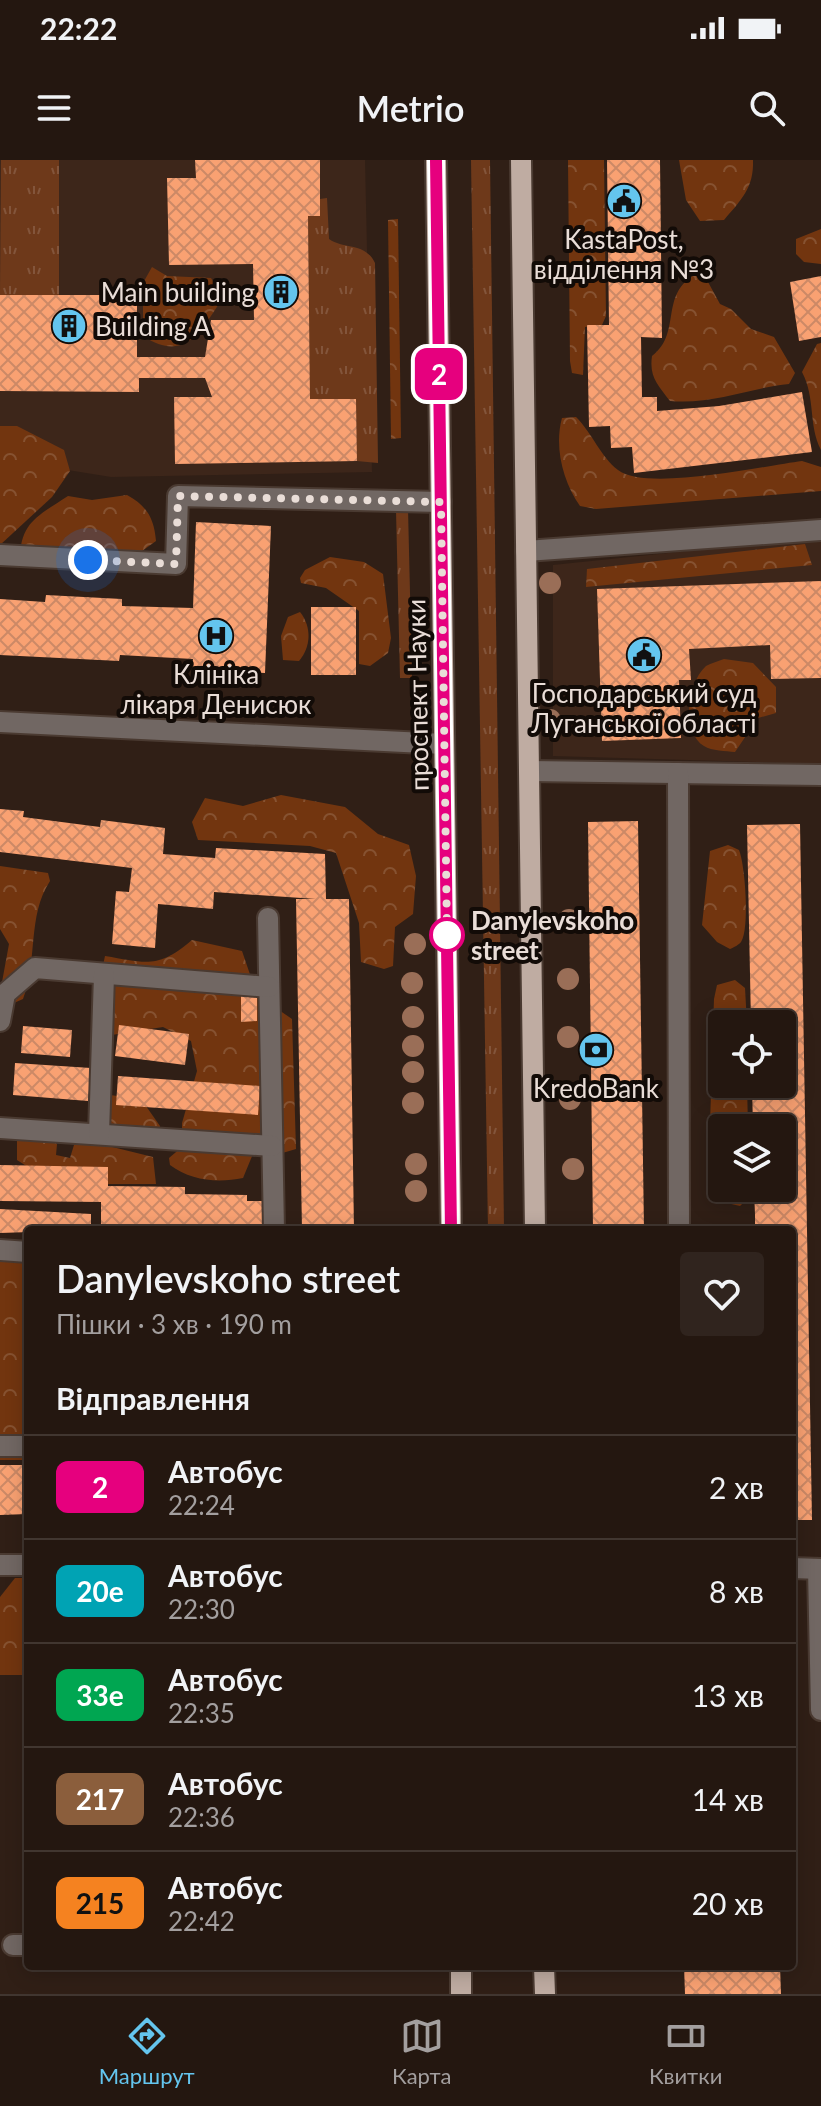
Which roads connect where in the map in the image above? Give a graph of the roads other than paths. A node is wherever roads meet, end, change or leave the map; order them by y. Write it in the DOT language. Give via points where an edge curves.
graph roads {
  1 [pos="436,160"];
  2 [pos="521,160"];
  3 [pos="441,502"];
  4 [pos="821,530"];
  5 [pos="526,551"];
  6 [pos="0,555"];
  7 [pos="0,722"];
  8 [pos="444,744"];
  9 [pos="529,771"];
  10 [pos="678,773"];
  11 [pos="821,775"];
  12 [pos="268,918"];
  13 [pos="104,975"];
  14 [pos="269,987"];
  15 [pos="0,1021"];
  16 [pos="0,1128"];
  17 [pos="99,1134"];
  18 [pos="272,1146"];
  19 [pos="274,1226"];
  20 [pos="451,1226"];
  21 [pos="535,1226"];
  22 [pos="679,1226"];
  23 [pos="0,1250"];
  24 [pos="24,1252"];
  25 [pos="0,1446"];
  26 [pos="24,1446"];
  27 [pos="0,1565"];
  28 [pos="24,1565"];
  29 [pos="796,1568"];
  30 [pos="820,1569"];
  31 [pos="821,1710"];
  32 [pos="461,1970"];
  33 [pos="544,1970"];
  34 [pos="461,1994"];
  35 [pos="545,1994"];
  1 -- 3 [label="main road, проспект Науки"];
  2 -- 5 [label="main road"];
  3 -- 6 [label="street" via="178,496 176,564"];
  3 -- 8 [label="main road, проспект Науки"];
  4 -- 5 [label="street"];
  5 -- 9 [label="main road"];
  7 -- 8 [label="street"];
  8 -- 20 [label="main road, проспект Науки"];
  9 -- 10 [label="street"];
  9 -- 21 [label="main road"];
  10 -- 11 [label="street"];
  10 -- 22 [label="street"];
  12 -- 14 [label="street"];
  13 -- 14 [label="street"];
  13 -- 15 [label="street" via="35,968 5,994"];
  13 -- 17 [label="street"];
  14 -- 18 [label="street"];
  16 -- 17 [label="street"];
  17 -- 18 [label="street"];
  18 -- 19 [label="street"];
  23 -- 24 [label="street"];
  25 -- 26 [label="street"];
  27 -- 28 [label="street"];
  29 -- 30 [label="street"];
  30 -- 31 [label="street"];
  32 -- 34 [label="main road"];
  33 -- 35 [label="main road"];
}
